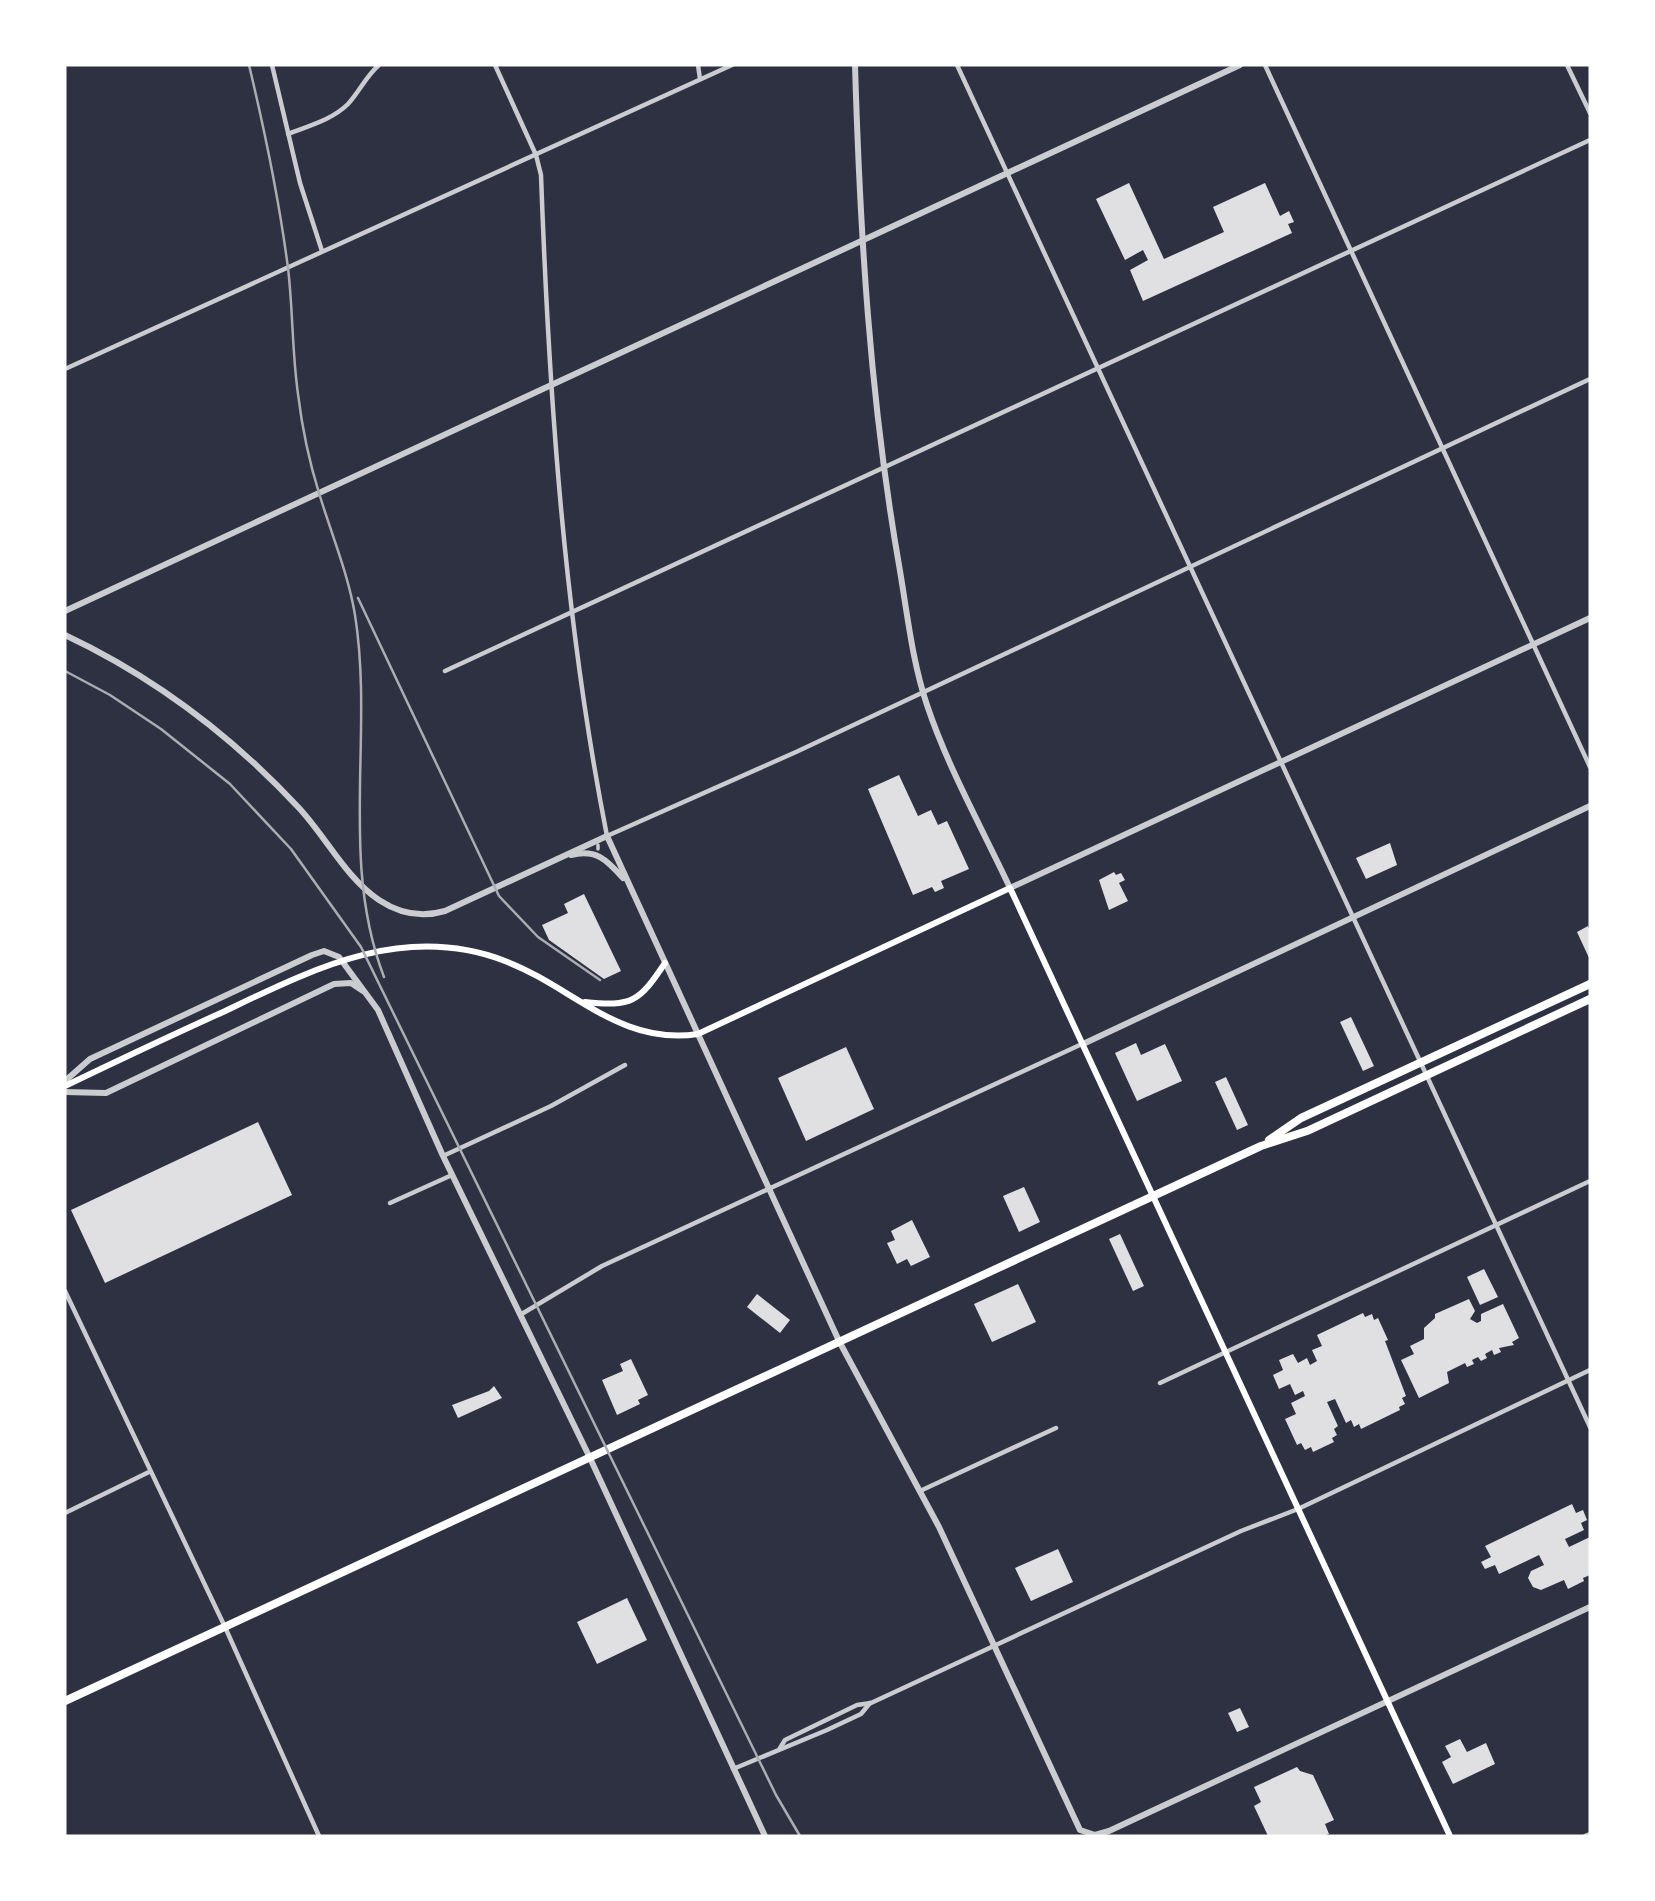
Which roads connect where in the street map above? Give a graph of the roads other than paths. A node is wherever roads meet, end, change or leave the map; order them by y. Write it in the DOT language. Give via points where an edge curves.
graph roads {
  1 [pos="272,65"];
  2 [pos="379,65"];
  3 [pos="495,65"];
  4 [pos="698,65"];
  5 [pos="732,65"];
  6 [pos="855,65"];
  7 [pos="957,65"];
  8 [pos="1240,65"];
  9 [pos="1265,65"];
  10 [pos="1567,65"];
  11 [pos="700,79"];
  12 [pos="1590,113"];
  13 [pos="288,134"];
  14 [pos="1590,140"];
  15 [pos="536,155"];
  16 [pos="1008,173"];
  17 [pos="860,240"];
  18 [pos="322,251"];
  19 [pos="1351,251"];
  20 [pos="1098,368"];
  21 [pos="65,369"];
  22 [pos="1590,379"];
  23 [pos="550,385"];
  24 [pos="1442,447"];
  25 [pos="884,467"];
  26 [pos="1190,566"];
  27 [pos="65,611"];
  28 [pos="572,614"];
  29 [pos="1590,618"];
  30 [pos="65,635"];
  31 [pos="1533,644"];
  32 [pos="445,671"];
  33 [pos="922,691"];
  34 [pos="1281,761"];
  35 [pos="1590,767"];
  36 [pos="1590,806"];
  37 [pos="607,836"];
  38 [pos="559,858"];
  39 [pos="629,885"];
  40 [pos="1010,888"];
  41 [pos="1354,916"];
  42 [pos="665,963"];
  43 [pos="1590,984"];
  44 [pos="370,996"];
  45 [pos="1590,999"];
  46 [pos="580,1001"];
  47 [pos="698,1034"];
  48 [pos="1083,1044"];
  49 [pos="1422,1062"];
  50 [pos="625,1065"];
  51 [pos="1428,1075"];
  52 [pos="65,1084"];
  53 [pos="65,1092"];
  54 [pos="1261,1146"];
  55 [pos="443,1156"];
  56 [pos="452,1175"];
  57 [pos="1590,1181"];
  58 [pos="769,1189"];
  59 [pos="1153,1196"];
  60 [pos="390,1203"];
  61 [pos="1497,1224"];
  62 [pos="65,1291"];
  63 [pos="519,1315"];
  64 [pos="839,1341"];
  65 [pos="1225,1352"];
  66 [pos="1590,1370"];
  67 [pos="1569,1380"];
  68 [pos="1160,1382"];
  69 [pos="1056,1427"];
  70 [pos="1590,1427"];
  71 [pos="590,1458"];
  72 [pos="149,1472"];
  73 [pos="920,1491"];
  74 [pos="1298,1509"];
  75 [pos="65,1513"];
  76 [pos="1590,1606"];
  77 [pos="225,1627"];
  78 [pos="993,1645"];
  79 [pos="1387,1701"];
  80 [pos="65,1702"];
  81 [pos="871,1703"];
  82 [pos="780,1748"];
  83 [pos="733,1769"];
  84 [pos="1590,1834"];
  85 [pos="320,1836"];
  86 [pos="765,1836"];
  87 [pos="1450,1836"];
  88 [pos="1585,1836"];
  1 -- 13 [label="street"];
  2 -- 13 [label="street" via="333,116"];
  3 -- 15 [label="street"];
  4 -- 11 [label="street"];
  5 -- 11 [label="street"];
  6 -- 17 [label="street"];
  7 -- 16 [label="street"];
  8 -- 16 [label="street"];
  9 -- 19 [label="street"];
  10 -- 12 [label="street"];
  11 -- 15 [label="street"];
  13 -- 18 [label="street"];
  14 -- 19 [label="street"];
  15 -- 18 [label="street"];
  15 -- 23 [label="street" via="541,175"];
  16 -- 17 [label="street"];
  16 -- 20 [label="street"];
  17 -- 23 [label="street"];
  17 -- 25 [label="street"];
  18 -- 21 [label="street"];
  19 -- 20 [label="street"];
  19 -- 24 [label="street"];
  20 -- 25 [label="street"];
  20 -- 26 [label="street"];
  22 -- 24 [label="street"];
  23 -- 27 [label="street"];
  23 -- 28 [label="street"];
  24 -- 26 [label="street"];
  24 -- 31 [label="street"];
  25 -- 28 [label="street"];
  25 -- 33 [label="street"];
  26 -- 33 [label="street"];
  26 -- 34 [label="street"];
  28 -- 32 [label="street"];
  28 -- 37 [label="street"];
  29 -- 31 [label="street"];
  30 -- 38 [label="street" via="146,679 197,714 268,775 377,898 394,909 419,915 445,911"];
  31 -- 34 [label="street"];
  31 -- 35 [label="street"];
  33 -- 37 [label="street"];
  33 -- 40 [label="street"];
  34 -- 40 [label="street"];
  34 -- 41 [label="street"];
  36 -- 41 [label="street"];
  37 -- 38 [label="street"];
  37 -- 39 [label="street"];
  38 -- 39 [label="street" via="597,853"];
  39 -- 42 [label="street"];
  40 -- 47 [label="main road"];
  40 -- 48 [label="main road"];
  41 -- 48 [label="street"];
  41 -- 49 [label="street"];
  42 -- 46 [label="main road" via="648,990 631,1001"];
  42 -- 47 [label="street"];
  43 -- 49 [label="highway"];
  44 -- 52 [label="street" via="339,957 320,953 90,1059"];
  44 -- 53 [label="street" via="342,981 106,1093"];
  44 -- 55 [label="street"];
  45 -- 51 [label="highway"];
  46 -- 47 [label="main road" via="639,1032 669,1037"];
  46 -- 52 [label="main road" via="483,953 425,946 383,948 312,970"];
  47 -- 58 [label="street"];
  48 -- 58 [label="street"];
  48 -- 59 [label="main road"];
  49 -- 51 [label="street"];
  49 -- 54 [label="highway" via="1301,1118"];
  50 -- 55 [label="street" via="551,1106"];
  51 -- 54 [label="highway" via="1307,1131"];
  51 -- 61 [label="street"];
  54 -- 59 [label="highway"];
  55 -- 56 [label="street"];
  56 -- 60 [label="street"];
  56 -- 63 [label="street"];
  57 -- 61 [label="street"];
  58 -- 63 [label="street" via="602,1266"];
  58 -- 64 [label="street"];
  59 -- 64 [label="highway"];
  59 -- 65 [label="main road"];
  61 -- 65 [label="street"];
  61 -- 67 [label="street"];
  62 -- 72 [label="street"];
  63 -- 71 [label="street"];
  64 -- 71 [label="highway"];
  64 -- 73 [label="street"];
  65 -- 68 [label="street"];
  65 -- 74 [label="main road"];
  66 -- 67 [label="street"];
  67 -- 70 [label="street"];
  67 -- 74 [label="street"];
  69 -- 73 [label="street"];
  71 -- 77 [label="highway"];
  71 -- 83 [label="street"];
  72 -- 75 [label="street"];
  72 -- 77 [label="street"];
  73 -- 78 [label="street"];
  74 -- 78 [label="street"];
  74 -- 79 [label="main road"];
  76 -- 79 [label="street"];
  77 -- 80 [label="highway"];
  77 -- 85 [label="street"];
  78 -- 79 [label="street" via="1080,1830 1095,1835"];
  78 -- 81 [label="street"];
  79 -- 87 [label="main road"];
  81 -- 82 [label="street" via="849,1719"];
  81 -- 82 [label="street" via="857,1705 785,1740"];
  82 -- 83 [label="street"];
  83 -- 86 [label="street"];
  84 -- 88 [label="street"];
}
